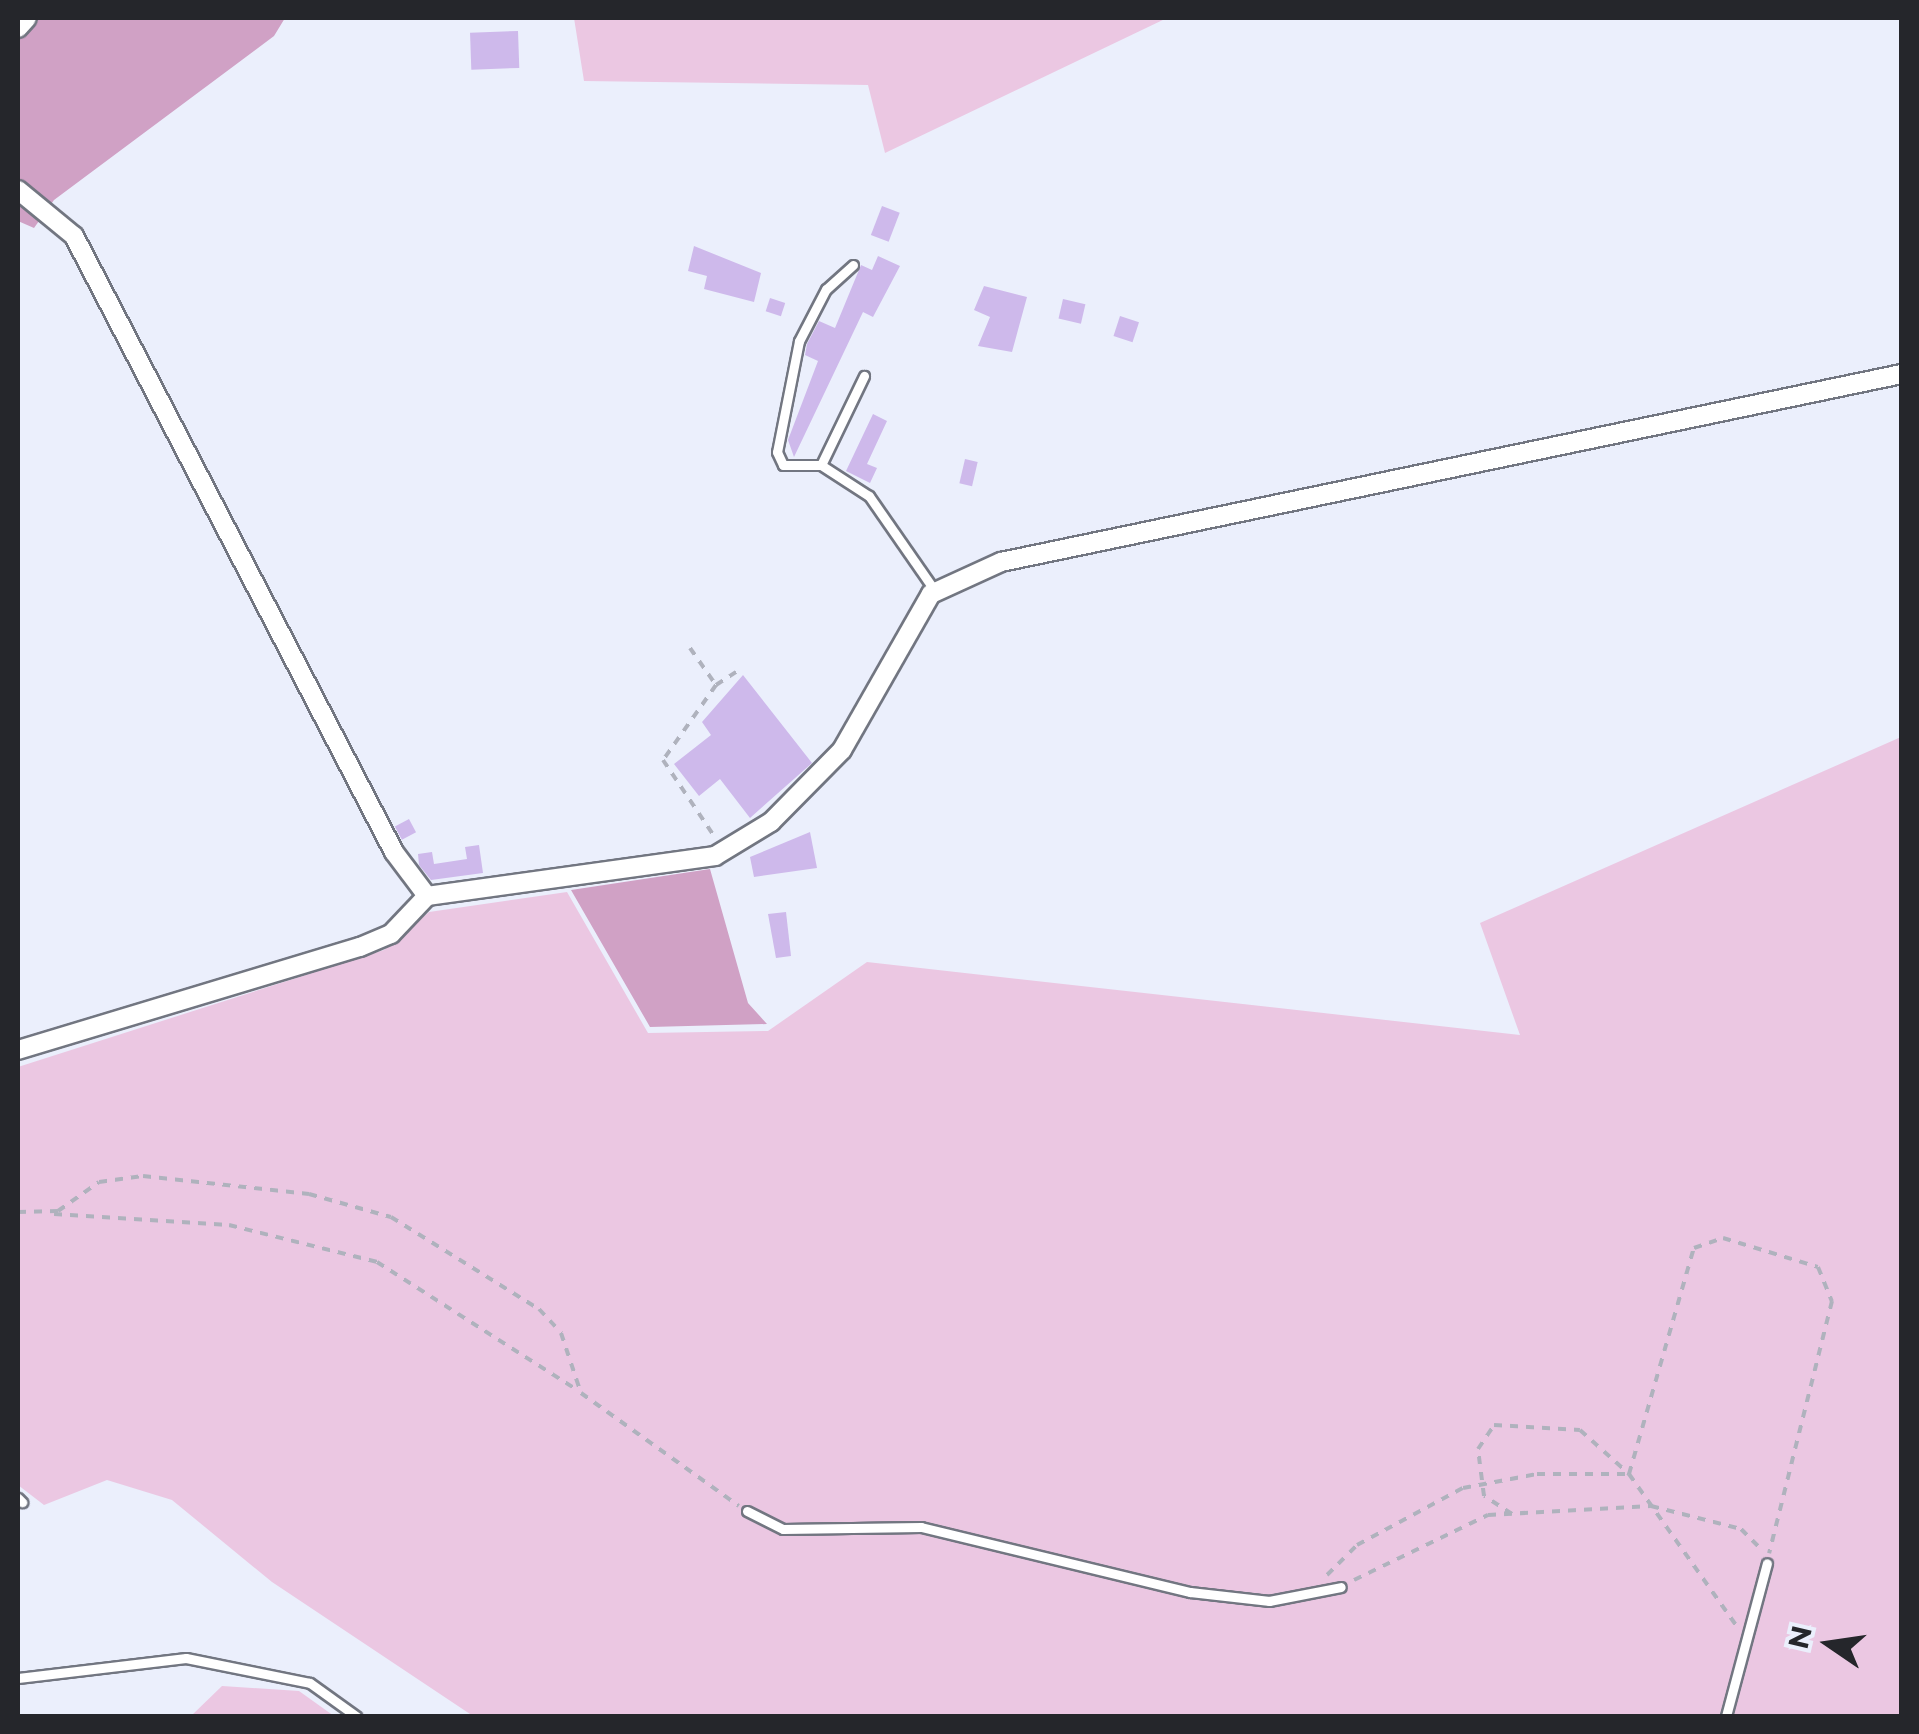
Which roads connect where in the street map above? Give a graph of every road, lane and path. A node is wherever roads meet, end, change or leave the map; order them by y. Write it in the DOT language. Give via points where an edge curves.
graph roads {
  1 [pos="27,18"];
  2 [pos="18,28"];
  3 [pos="18,190"];
  4 [pos="853,266"];
  5 [pos="1902,374"];
  6 [pos="864,376"];
  7 [pos="821,465"];
  8 [pos="935,591"];
  9 [pos="690,648"];
  10 [pos="736,672"];
  11 [pos="716,684"];
  12 [pos="724,851"];
  13 [pos="427,896"];
  14 [pos="18,1050"];
  15 [pos="18,1212"];
  16 [pos="44,1214"];
  17 [pos="581,1393"];
  18 [pos="1629,1474"];
  19 [pos="1483,1482"];
  20 [pos="1650,1506"];
  21 [pos="746,1511"];
  22 [pos="1514,1514"];
  23 [pos="1767,1563"];
  24 [pos="1340,1587"];
  25 [pos="1328,1596"];
  26 [pos="1746,1643"];
  27 [pos="18,1678"];
  28 [pos="356,1716"];
  29 [pos="1726,1716"];
  1 -- 2 [label="street"];
  3 -- 13 [label="street" via="74,236 394,852"];
  4 -- 7 [label="lane" via="826,289 799,341 781,416 784,465"];
  5 -- 8 [label="street" via="1072,545"];
  6 -- 7 [label="lane"];
  7 -- 8 [label="lane" via="869,496"];
  8 -- 12 [label="street" via="842,750 771,822"];
  9 -- 11 [label="path"];
  10 -- 11 [label="path"];
  11 -- 12 [label="path" via="664,760"];
  12 -- 13 [label="street"];
  13 -- 14 [label="street" via="391,934 360,946"];
  15 -- 16 [label="path"];
  16 -- 17 [label="path" via="229,1225 376,1262"];
  16 -- 17 [label="path" via="120,1176 347,1201 436,1239 538,1309 561,1333"];
  17 -- 21 [label="path"];
  18 -- 19 [label="path"];
  18 -- 19 [label="path" via="1580,1430 1510,1422 1482,1436"];
  18 -- 20 [label="path"];
  18 -- 23 [label="path" via="1694,1248 1723,1238 1818,1267 1832,1301"];
  19 -- 22 [label="path" via="1484,1496"];
  19 -- 25 [label="path" via="1357,1545 1330,1566"];
  20 -- 22 [label="path"];
  20 -- 23 [label="path" via="1741,1530"];
  20 -- 26 [label="path" via="1727,1604"];
  21 -- 25 [label="lane" via="783,1529 921,1528 1190,1592"];
  22 -- 24 [label="path" via="1471,1520"];
  23 -- 26 [label="lane"];
  24 -- 25 [label="lane"];
  26 -- 29 [label="lane"];
  27 -- 28 [label="lane" via="186,1658 310,1684"];
}
